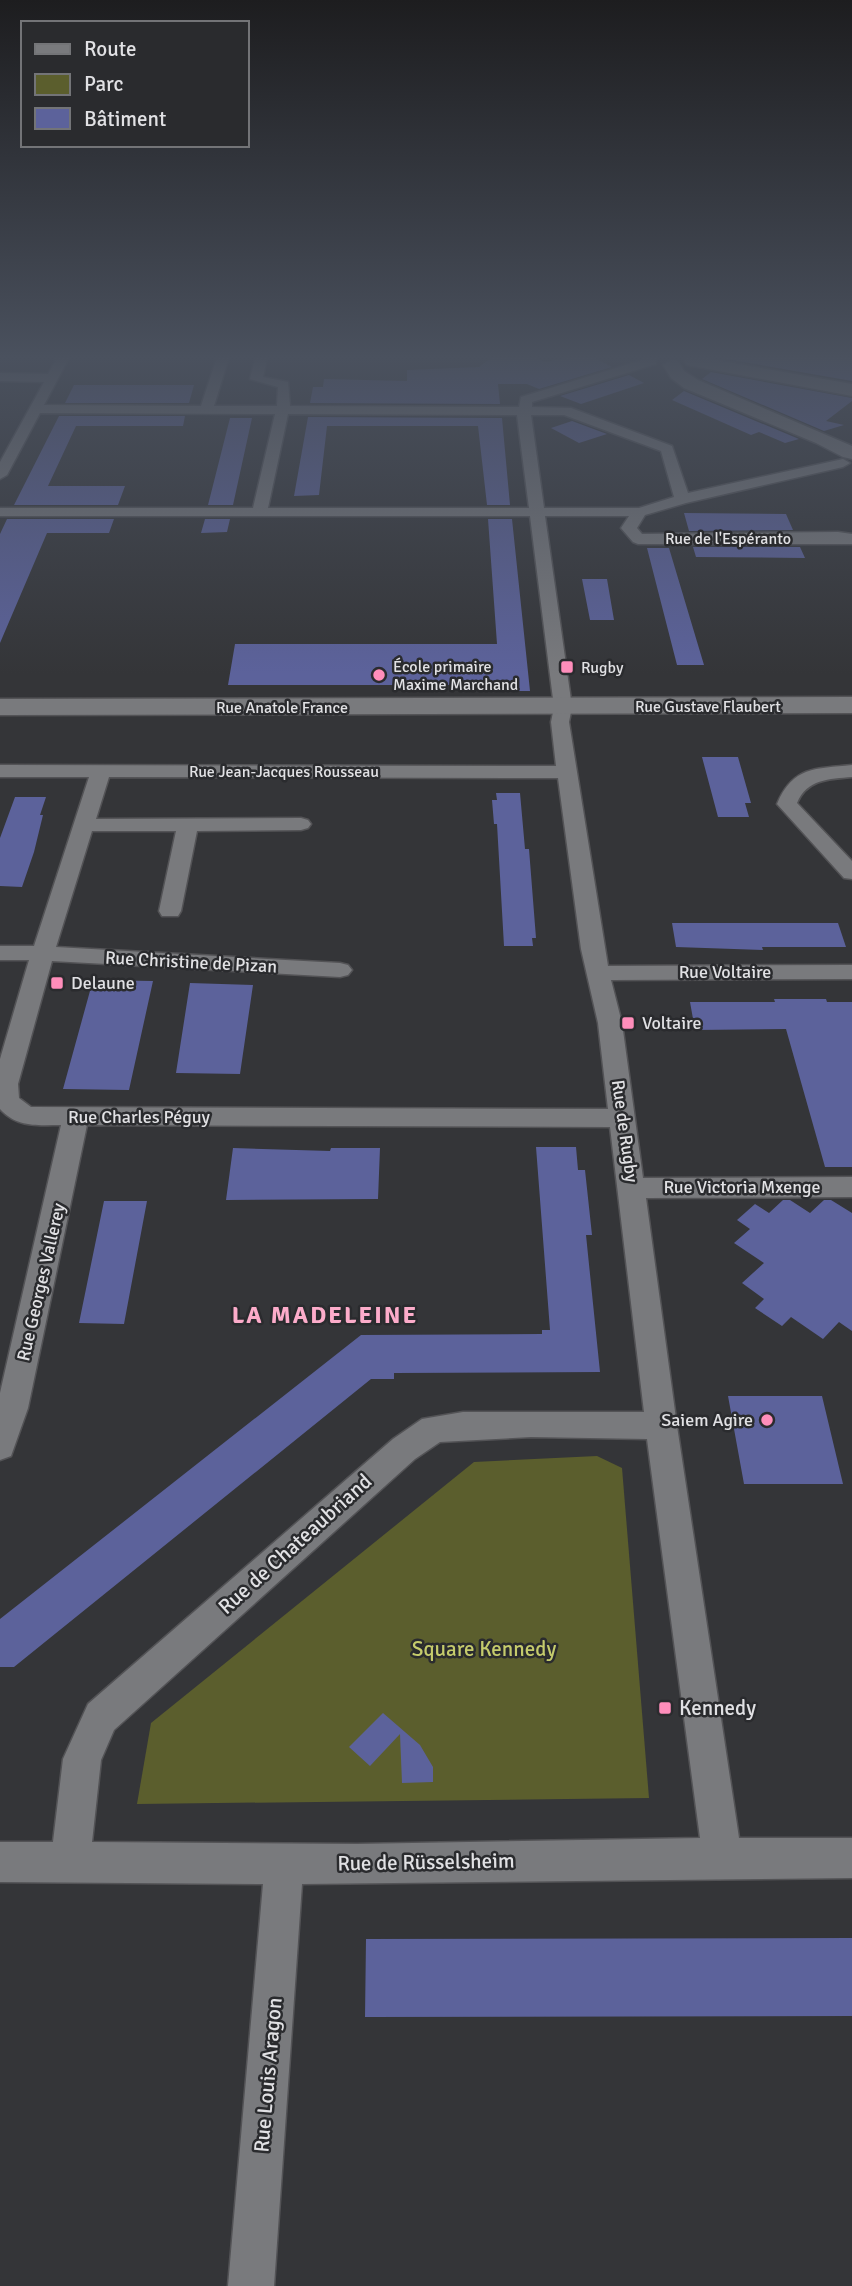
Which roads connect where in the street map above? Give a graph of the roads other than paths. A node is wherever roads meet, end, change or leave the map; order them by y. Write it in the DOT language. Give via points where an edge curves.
graph roads {
  1 [pos="271,461"];
  2 [pos="531,461"];
  3 [pos="671,461"];
  4 [pos="842,461"];
  5 [pos="682,499"];
  6 [pos="260,511"];
  7 [pos="0,512"];
  8 [pos="537,512"];
  9 [pos="640,512"];
  10 [pos="852,539"];
  11 [pos="852,705"];
  12 [pos="0,707"];
  13 [pos="563,708"];
  14 [pos="0,771"];
  15 [pos="101,771"];
  16 [pos="852,771"];
  17 [pos="569,772"];
  18 [pos="301,824"];
  19 [pos="84,825"];
  20 [pos="188,825"];
  21 [pos="852,873"];
  22 [pos="170,911"];
  23 [pos="0,953"];
  24 [pos="43,953"];
  25 [pos="340,970"];
  26 [pos="852,972"];
  27 [pos="599,973"];
  28 [pos="76,1117"];
  29 [pos="623,1118"];
  30 [pos="852,1186"];
  31 [pos="633,1188"];
  32 [pos="661,1426"];
  33 [pos="0,1446"];
  34 [pos="722,1856"];
  35 [pos="852,1857"];
  36 [pos="70,1860"];
  37 [pos="0,1862"];
  38 [pos="284,1864"];
  39 [pos="251,2286"];
  1 -- 6 [label="street"];
  2 -- 8 [label="street, Rue de Rugby"];
  3 -- 5 [label="street"];
  4 -- 5 [label="street"];
  5 -- 9 [label="street"];
  6 -- 7 [label="street"];
  6 -- 8 [label="street"];
  8 -- 9 [label="street"];
  8 -- 13 [label="street, Rue de Rugby"];
  9 -- 10 [label="street, Rue de l'Espéranto" via="629,528 638,539"];
  11 -- 13 [label="street, Rue Gustave Flaubert"];
  12 -- 13 [label="street, Rue Anatole France"];
  13 -- 17 [label="street, Rue de Rugby" via="560,722"];
  14 -- 15 [label="street, Rue Jean-Jacques Rousseau"];
  15 -- 17 [label="street, Rue Jean-Jacques Rousseau"];
  15 -- 19 [label="street, Rue Charles Péguy"];
  16 -- 21 [label="street" via="815,775 794,787 787,804"];
  17 -- 27 [label="street, Rue de Rugby"];
  18 -- 20 [label="street"];
  19 -- 20 [label="street"];
  19 -- 24 [label="street, Rue Charles Péguy"];
  20 -- 22 [label="street"];
  23 -- 24 [label="street, Rue Christine de Pizan"];
  24 -- 25 [label="street, Rue Christine de Pizan"];
  24 -- 28 [label="street, Rue Charles Péguy" via="4,1096 11,1108 27,1116"];
  26 -- 27 [label="street, Rue Voltaire"];
  27 -- 29 [label="street, Rue de Rugby"];
  28 -- 29 [label="street, Rue Charles Péguy"];
  28 -- 33 [label="street, Rue Georges Vallerey"];
  29 -- 31 [label="street, Rue de Rugby"];
  30 -- 31 [label="street, Rue Victoria Mxenge"];
  31 -- 32 [label="street, Rue de Rugby"];
  32 -- 34 [label="street, Rue de Rugby"];
  32 -- 36 [label="street, Rue de Chateaubriand" via="463,1425 433,1429 404,1449 101,1717 82,1759"];
  34 -- 35 [label="street, Rue de Rüsselsheim"];
  34 -- 38 [label="street, Rue de Rüsselsheim"];
  36 -- 37 [label="street, Rue de Rüsselsheim"];
  36 -- 38 [label="street, Rue de Rüsselsheim"];
  38 -- 39 [label="street, Rue Louis Aragon"];
}
